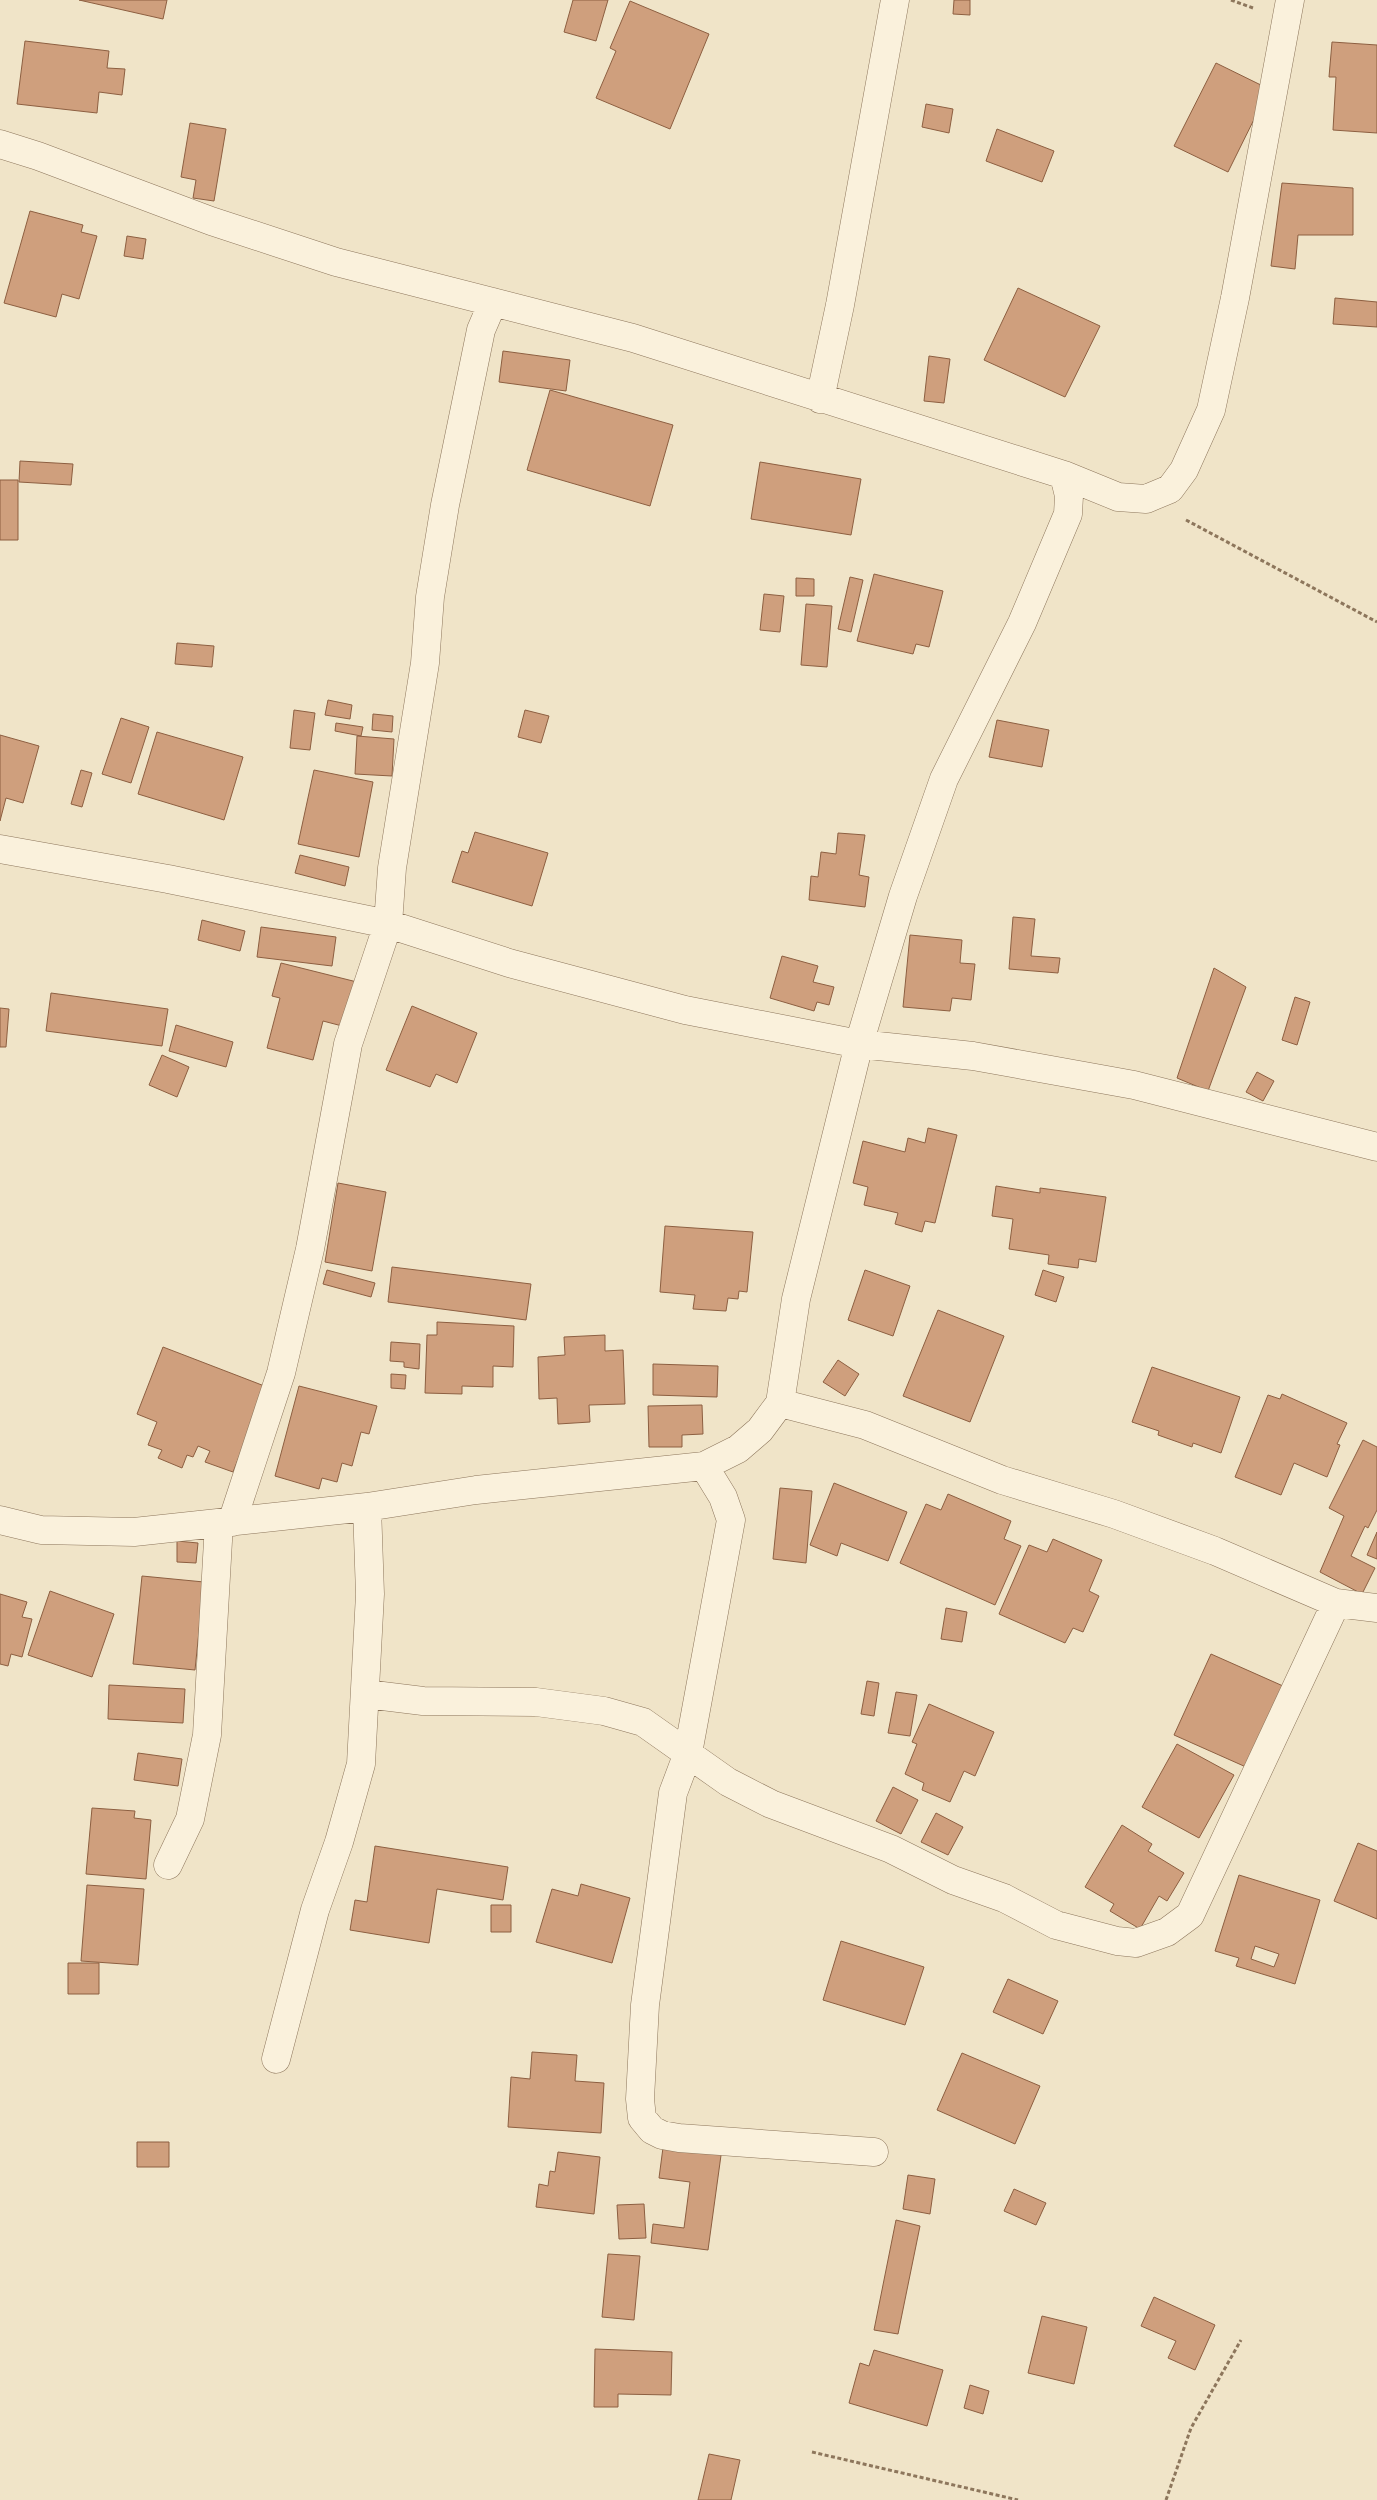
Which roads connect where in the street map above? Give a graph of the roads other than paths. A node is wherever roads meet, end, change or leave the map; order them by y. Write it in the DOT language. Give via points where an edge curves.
graph roads {
  1 [pos="896,0"];
  2 [pos="1290,0"];
  3 [pos="0,144"];
  4 [pos="493,302"];
  5 [pos="820,399"];
  6 [pos="1064,475"];
  7 [pos="0,849"];
  8 [pos="388,924"];
  9 [pos="860,1044"];
  10 [pos="1377,1147"];
  11 [pos="780,1403"];
  12 [pos="704,1466"];
  13 [pos="367,1507"];
  14 [pos="0,1520"];
  15 [pos="225,1523"];
  16 [pos="1336,1603"];
  17 [pos="1377,1608"];
  18 [pos="366,1694"];
  19 [pos="688,1753"];
  20 [pos="168,1865"];
  21 [pos="276,2059"];
  22 [pos="874,2152"];
  1 -- 5 [label="street"];
  2 -- 6 [label="street" via="1211,410 1184,470 1170,489 1146,499 1118,497"];
  3 -- 4 [label="street" via="211,221 336,262"];
  4 -- 5 [label="street" via="633,338"];
  4 -- 8 [label="street" via="481,330 445,505 430,597 425,663 392,868"];
  5 -- 6 [label="street"];
  6 -- 9 [label="street" via="1069,496 1068,514 1022,623 944,779 903,896"];
  7 -- 8 [label="street"];
  8 -- 9 [label="street" via="509,963 685,1010"];
  8 -- 15 [label="street" via="348,1044 310,1249 281,1373"];
  9 -- 10 [label="street" via="973,1056 1134,1085"];
  9 -- 11 [label="street" via="796,1299"];
  11 -- 12 [label="street" via="760,1430 738,1449"];
  11 -- 16 [label="street" via="865,1426 1002,1480 1114,1514 1215,1551"];
  12 -- 13 [label="street" via="476,1490"];
  12 -- 19 [label="street" via="723,1497 731,1520"];
  13 -- 15 [label="street"];
  13 -- 18 [label="street" via="370,1594"];
  14 -- 15 [label="street" via="41,1530 134,1532"];
  15 -- 20 [label="street" via="207,1735 190,1819"];
  16 -- 17 [label="street"];
  16 -- 19 [label="street" via="1190,1915 1166,1932 1136,1943 1117,1942 1056,1925 1004,1898 953,1880 891,1849 771,1804 728,1782"];
  18 -- 19 [label="street" via="423,1701 536,1702 604,1712 642,1722"];
  18 -- 21 [label="street" via="361,1764 315,1910"];
  19 -- 22 [label="street" via="673,1793 662,1868 645,2005 640,2099 642,2118 652,2130 679,2138"];
}
